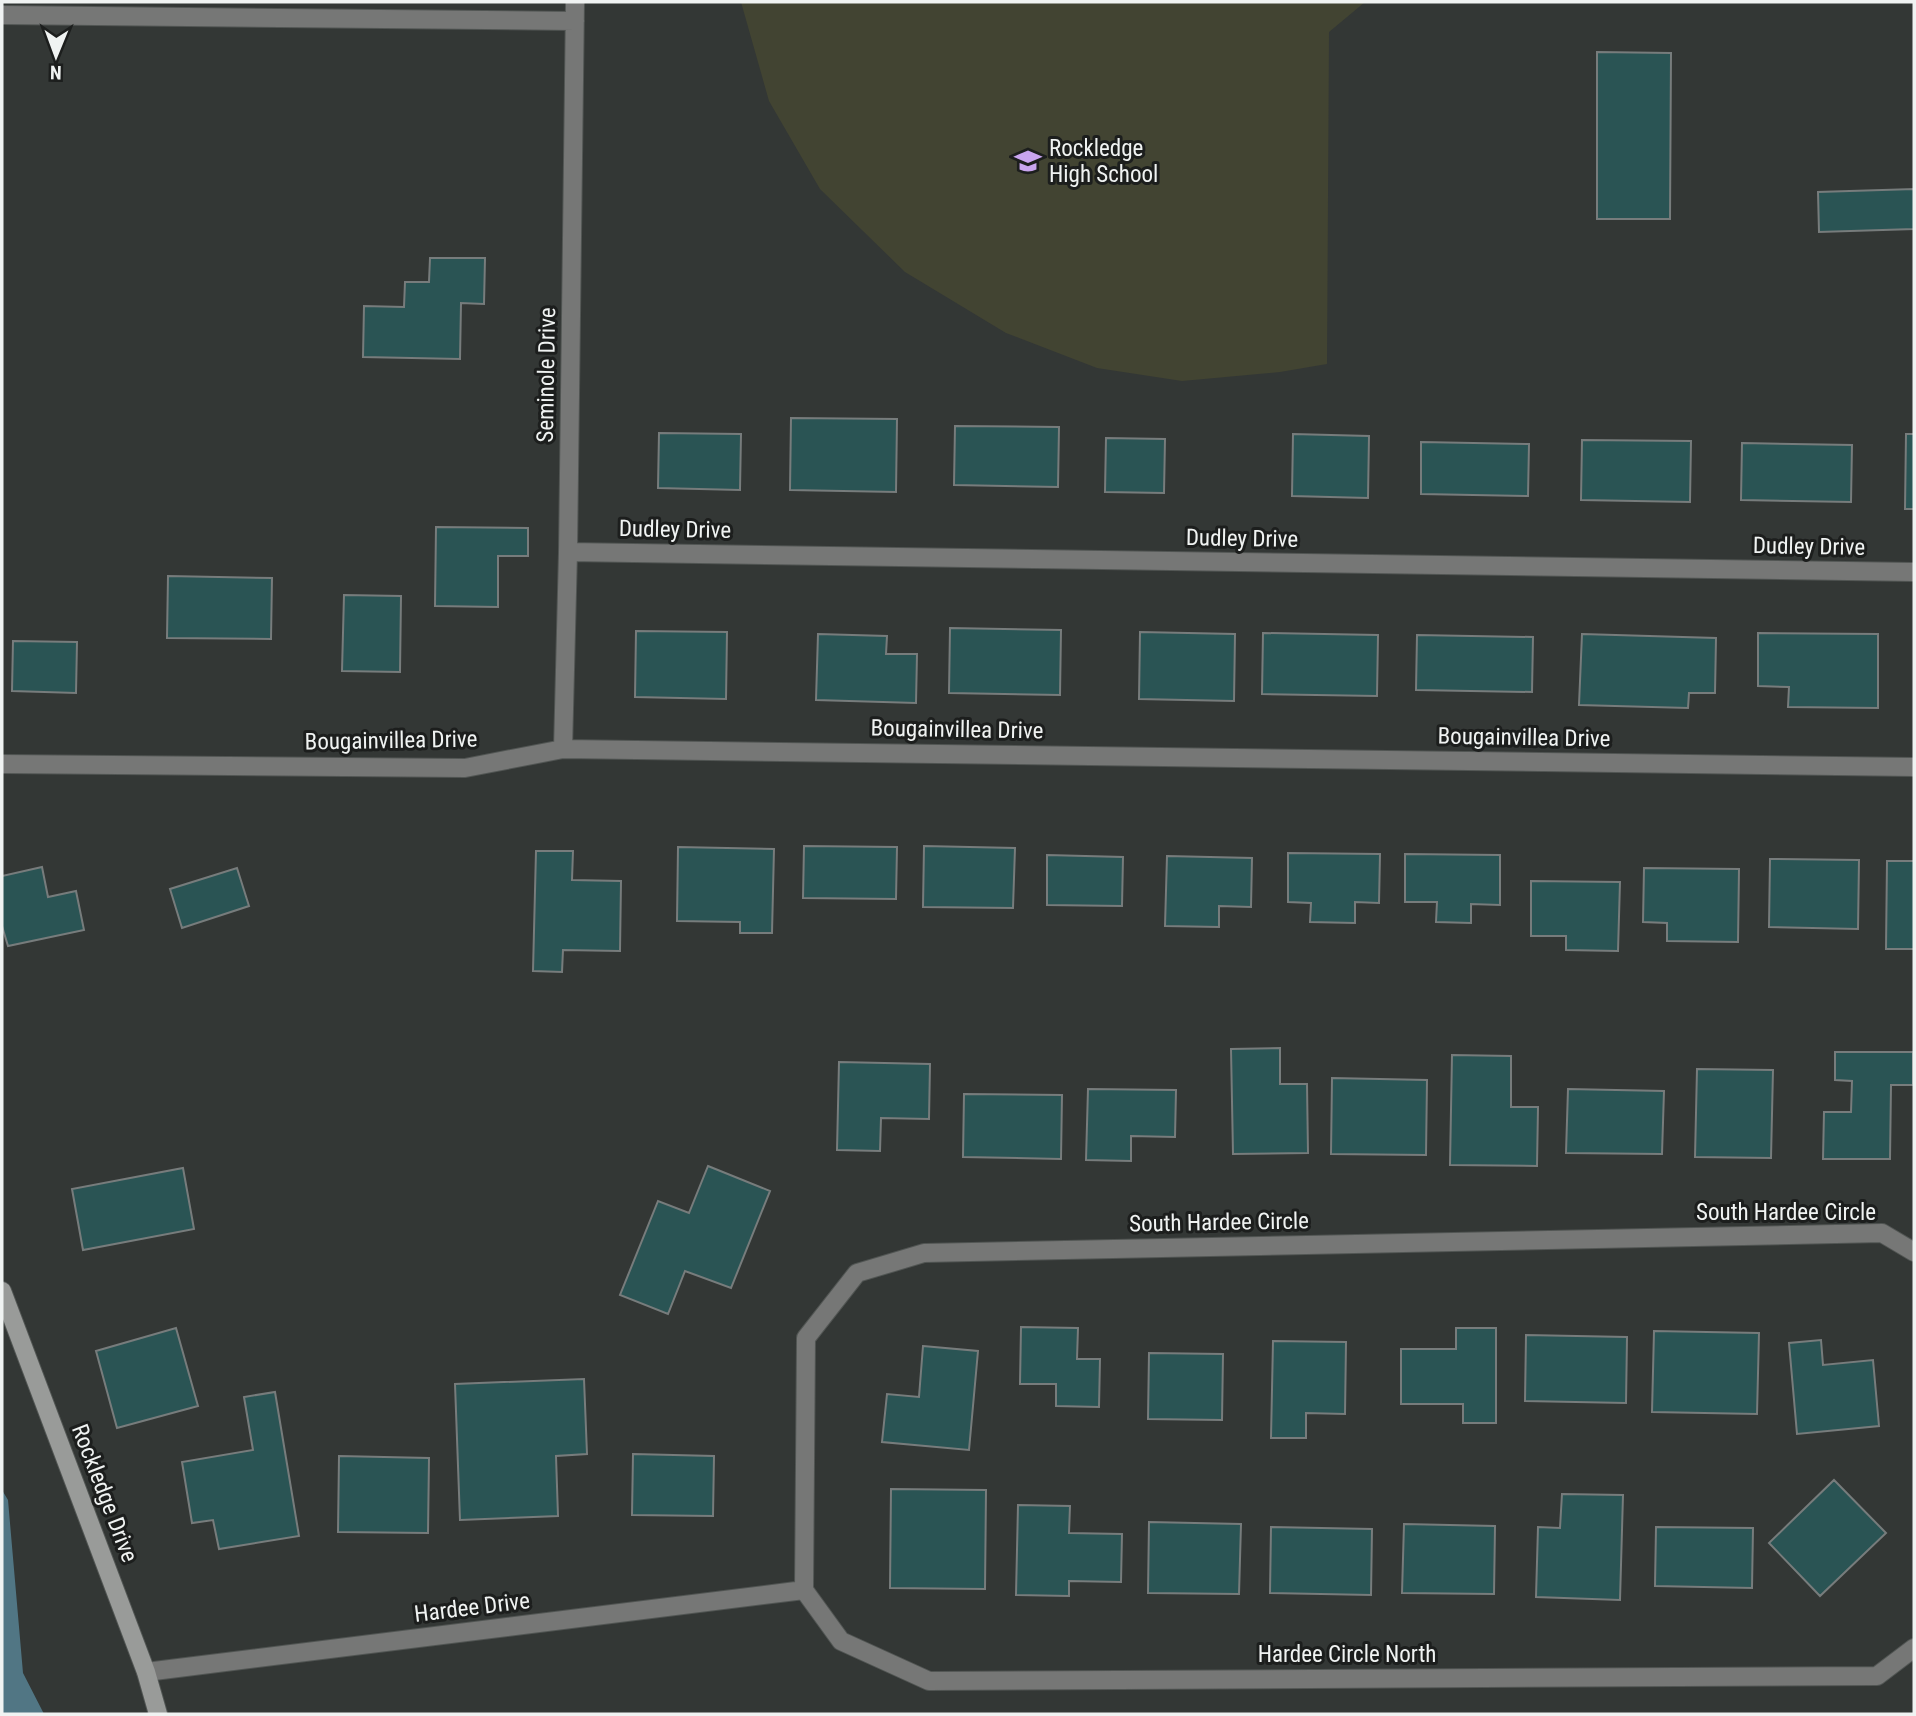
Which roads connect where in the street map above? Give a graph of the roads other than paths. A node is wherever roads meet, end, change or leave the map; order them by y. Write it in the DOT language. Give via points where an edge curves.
graph roads {
  1 [pos="575,2"];
  2 [pos="2,15"];
  3 [pos="575,21"];
  4 [pos="568,552"];
  5 [pos="1914,572"];
  6 [pos="563,749"];
  7 [pos="2,764"];
  8 [pos="1914,767"];
  9 [pos="1914,1252"];
  10 [pos="2,1291"];
  11 [pos="804,1590"];
  12 [pos="1914,1648"];
  13 [pos="146,1672"];
  14 [pos="158,1714"];
  1 -- 3 [label="street, Seminole Drive"];
  2 -- 3 [label="street"];
  3 -- 4 [label="street, Seminole Drive"];
  4 -- 5 [label="street, Dudley Drive"];
  4 -- 6 [label="street, Seminole Drive"];
  6 -- 7 [label="street, Bougainvillea Drive" via="465,768"];
  6 -- 8 [label="street, Bougainvillea Drive"];
  9 -- 11 [label="street, South Hardee Circle" via="1882,1233 1854,1233 924,1253 857,1273 806,1338"];
  10 -- 13 [label="street, Rockledge Drive"];
  11 -- 12 [label="street, Hardee Circle North" via="841,1641 929,1681 1877,1676"];
  11 -- 13 [label="street, Hardee Drive"];
  13 -- 14 [label="street, Rockledge Drive"];
}
